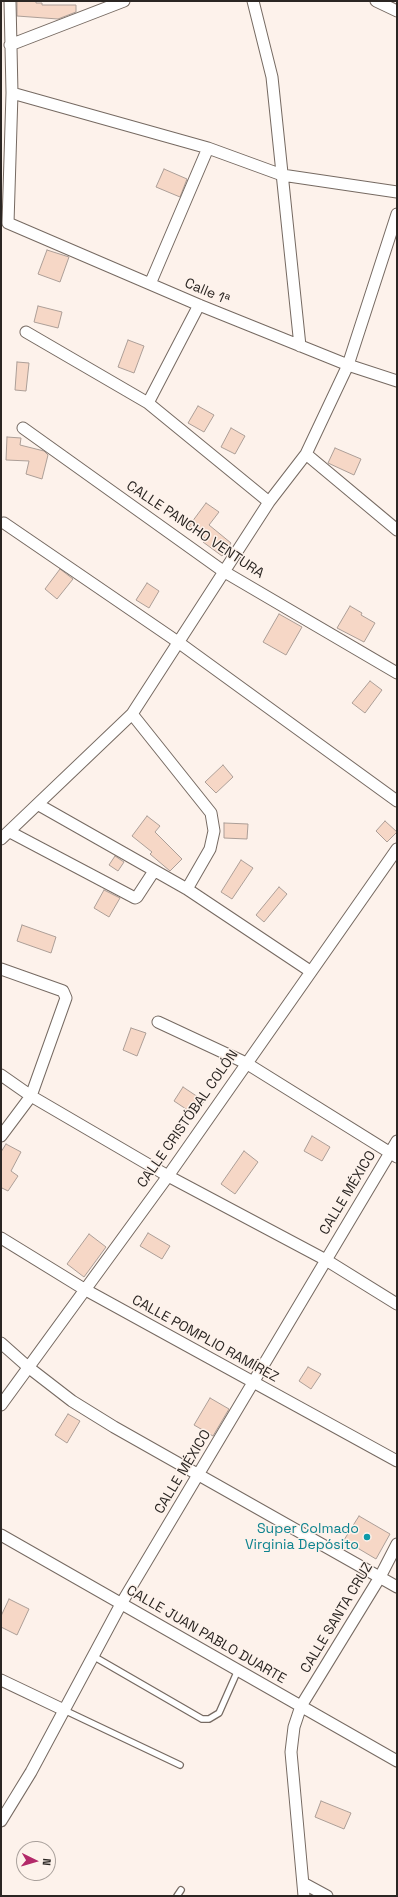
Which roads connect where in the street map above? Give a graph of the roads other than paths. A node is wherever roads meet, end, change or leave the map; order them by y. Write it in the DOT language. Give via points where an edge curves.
graph roads {
  1 [pos="10,1"];
  2 [pos="124,1"];
  3 [pos="253,1"];
  4 [pos="376,1"];
  5 [pos="397,11"];
  6 [pos="10,45"];
  7 [pos="12,93"];
  8 [pos="208,148"];
  9 [pos="282,175"];
  10 [pos="397,192"];
  11 [pos="397,214"];
  12 [pos="150,284"];
  13 [pos="199,306"];
  14 [pos="26,332"];
  15 [pos="300,346"];
  16 [pos="348,365"];
  17 [pos="397,381"];
  18 [pos="148,403"];
  19 [pos="23,428"];
  20 [pos="306,454"];
  21 [pos="268,502"];
  22 [pos="4,523"];
  23 [pos="397,530"];
  24 [pos="223,571"];
  25 [pos="178,642"];
  26 [pos="397,673"];
  27 [pos="132,714"];
  28 [pos="397,801"];
  29 [pos="39,805"];
  30 [pos="10,832"];
  31 [pos="1,839"];
  32 [pos="397,849"];
  33 [pos="154,871"];
  34 [pos="186,889"];
  35 [pos="1,969"];
  36 [pos="310,971"];
  37 [pos="158,1022"];
  38 [pos="246,1063"];
  39 [pos="1,1075"];
  40 [pos="31,1096"];
  41 [pos="1,1136"];
  42 [pos="397,1141"];
  43 [pos="393,1155"];
  44 [pos="168,1176"];
  45 [pos="1,1238"];
  46 [pos="326,1260"];
  47 [pos="84,1289"];
  48 [pos="397,1304"];
  49 [pos="1,1343"];
  50 [pos="28,1367"];
  51 [pos="253,1383"];
  52 [pos="1,1405"];
  53 [pos="397,1461"];
  54 [pos="199,1474"];
  55 [pos="1,1535"];
  56 [pos="397,1544"];
  57 [pos="380,1577"];
  58 [pos="397,1587"];
  59 [pos="121,1604"];
  60 [pos="93,1656"];
  61 [pos="238,1670"];
  62 [pos="1,1680"];
  63 [pos="301,1706"];
  64 [pos="64,1710"];
  65 [pos="397,1761"];
  66 [pos="180,1766"];
  67 [pos="1,1822"];
  68 [pos="303,1884"];
  69 [pos="181,1890"];
  70 [pos="178,1896"];
  71 [pos="304,1896"];
  72 [pos="327,1896"];
  1 -- 6 [label="street"];
  2 -- 6 [label="street"];
  3 -- 9 [label="street" via="272,77"];
  4 -- 5 [label="street"];
  6 -- 7 [label="street"];
  7 -- 8 [label="street"];
  7 -- 12 [label="street, Calle 1ª" via="8,223"];
  8 -- 9 [label="street"];
  8 -- 12 [label="street"];
  9 -- 10 [label="street"];
  9 -- 15 [label="street"];
  11 -- 16 [label="street"];
  12 -- 13 [label="street, Calle 1ª"];
  13 -- 15 [label="street, Calle 1ª"];
  13 -- 18 [label="street"];
  14 -- 18 [label="street"];
  15 -- 16 [label="street, Calle 1ª"];
  16 -- 17 [label="street, Calle 1ª"];
  16 -- 20 [label="street"];
  18 -- 21 [label="street"];
  19 -- 24 [label="street, CALLE PANCHO VENTURA"];
  20 -- 21 [label="street"];
  20 -- 23 [label="street"];
  21 -- 24 [label="street"];
  22 -- 25 [label="street"];
  24 -- 25 [label="street"];
  24 -- 26 [label="street, CALLE PANCHO VENTURA"];
  25 -- 27 [label="street"];
  25 -- 28 [label="street"];
  27 -- 29 [label="street" via="78,764"];
  27 -- 34 [label="street" via="211,813 214,831 210,849"];
  29 -- 30 [label="street"];
  29 -- 33 [label="street"];
  30 -- 31 [label="street"];
  30 -- 33 [label="street" via="134,898"];
  32 -- 36 [label="street, CALLE CRISTÓBAL COLÓN"];
  33 -- 34 [label="street"];
  34 -- 36 [label="street"];
  35 -- 40 [label="street" via="63,991 66,998"];
  36 -- 38 [label="street, CALLE CRISTÓBAL COLÓN"];
  37 -- 38 [label="street"];
  38 -- 43 [label="street"];
  38 -- 44 [label="street, CALLE CRISTÓBAL COLÓN"];
  39 -- 40 [label="street"];
  40 -- 41 [label="street"];
  40 -- 44 [label="street"];
  42 -- 43 [label="street, CALLE MÉXICO"];
  43 -- 46 [label="street, CALLE MÉXICO"];
  44 -- 46 [label="street"];
  44 -- 47 [label="street, CALLE CRISTÓBAL COLÓN"];
  45 -- 47 [label="street, CALLE POMPLIO RAMÍREZ"];
  46 -- 48 [label="street"];
  46 -- 51 [label="street, CALLE MÉXICO"];
  47 -- 50 [label="street, CALLE CRISTÓBAL COLÓN"];
  47 -- 51 [label="street, CALLE POMPLIO RAMÍREZ"];
  49 -- 50 [label="street"];
  50 -- 52 [label="street, CALLE CRISTÓBAL COLÓN"];
  50 -- 54 [label="street" via="72,1401"];
  51 -- 53 [label="street, CALLE POMPLIO RAMÍREZ"];
  51 -- 54 [label="street, CALLE MÉXICO"];
  54 -- 57 [label="street"];
  54 -- 59 [label="street, CALLE MÉXICO"];
  55 -- 59 [label="street, CALLE JUAN PABLO DUARTE"];
  56 -- 57 [label="street, CALLE SANTA CRUZ"];
  57 -- 58 [label="street"];
  57 -- 63 [label="street, CALLE SANTA CRUZ"];
  59 -- 60 [label="street, CALLE MÉXICO"];
  59 -- 61 [label="street, CALLE JUAN PABLO DUARTE"];
  60 -- 61 [label="lane" via="202,1719 209,1719 219,1713"];
  60 -- 64 [label="street, CALLE MÉXICO"];
  61 -- 63 [label="street, CALLE JUAN PABLO DUARTE"];
  62 -- 64 [label="street"];
  63 -- 65 [label="street, CALLE JUAN PABLO DUARTE"];
  63 -- 68 [label="street, CALLE SANTA CRUZ" via="294,1727 291,1752"];
  64 -- 66 [label="lane"];
  64 -- 67 [label="street, CALLE MÉXICO"];
  68 -- 71 [label="street, CALLE SANTA CRUZ"];
  68 -- 72 [label="street"];
  69 -- 70 [label="lane"];
}
